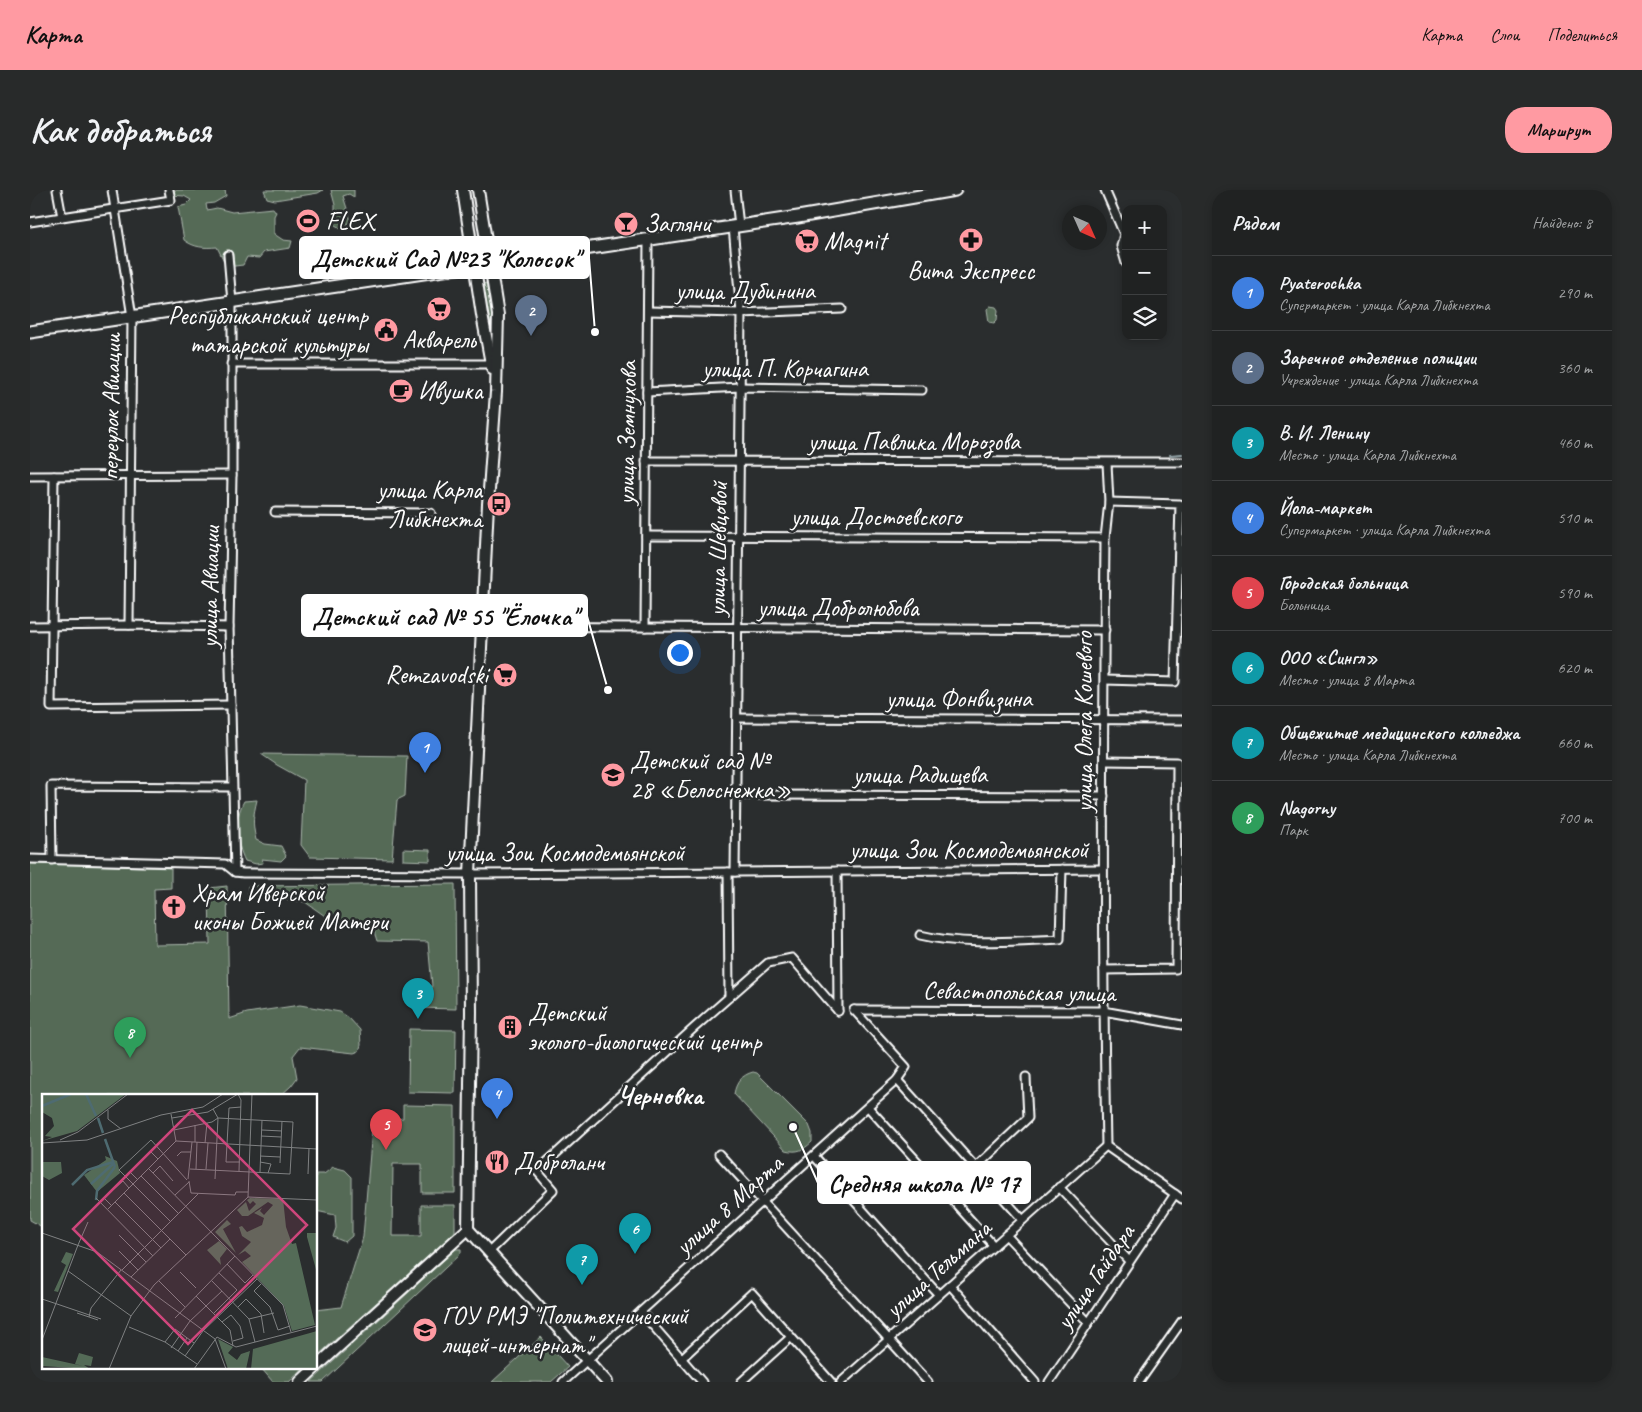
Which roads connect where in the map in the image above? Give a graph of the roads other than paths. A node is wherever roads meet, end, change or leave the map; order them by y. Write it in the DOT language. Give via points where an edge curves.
graph roads {
  1 [pos="56,190"];
  2 [pos="112,190"];
  3 [pos="169,190"];
  4 [pos="463,190"];
  5 [pos="478,190"];
  6 [pos="736,190"];
  7 [pos="955,190"];
  8 [pos="1105,190"];
  9 [pos="115,208"];
  10 [pos="62,217"];
  11 [pos="30,222"];
  12 [pos="736,226"];
  13 [pos="648,240"];
  14 [pos="1122,250"];
  15 [pos="228,255"];
  16 [pos="490,263"];
  17 [pos="475,266"];
  18 [pos="232,302"];
  19 [pos="842,310"];
  20 [pos="648,311"];
  21 [pos="741,313"];
  22 [pos="132,317"];
  23 [pos="30,332"];
  24 [pos="231,364"];
  25 [pos="491,364"];
  26 [pos="740,387"];
  27 [pos="922,390"];
  28 [pos="496,392"];
  29 [pos="647,392"];
  30 [pos="646,461"];
  31 [pos="739,462"];
  32 [pos="1182,462"];
  33 [pos="1108,463"];
  34 [pos="130,474"];
  35 [pos="232,475"];
  36 [pos="30,476"];
  37 [pos="54,476"];
  38 [pos="1108,502"];
  39 [pos="275,512"];
  40 [pos="431,513"];
  41 [pos="646,536"];
  42 [pos="738,537"];
  43 [pos="1105,538"];
  44 [pos="129,625"];
  45 [pos="30,626"];
  46 [pos="482,626"];
  47 [pos="52,627"];
  48 [pos="229,627"];
  49 [pos="645,627"];
  50 [pos="738,627"];
  51 [pos="1104,630"];
  52 [pos="1105,680"];
  53 [pos="231,705"];
  54 [pos="737,718"];
  55 [pos="1105,720"];
  56 [pos="1182,720"];
  57 [pos="1104,760"];
  58 [pos="232,786"];
  59 [pos="736,794"];
  60 [pos="1104,796"];
  61 [pos="30,860"];
  62 [pos="52,860"];
  63 [pos="1062,869"];
  64 [pos="1102,869"];
  65 [pos="837,871"];
  66 [pos="235,872"];
  67 [pos="731,872"];
  68 [pos="470,874"];
  69 [pos="920,935"];
  70 [pos="1104,970"];
  71 [pos="729,997"];
  72 [pos="1103,1011"];
  73 [pos="1182,1024"];
  74 [pos="1026,1077"];
  75 [pos="897,1080"];
  76 [pos="868,1107"];
  77 [pos="1106,1146"];
  78 [pos="719,1154"];
  79 [pos="814,1156"];
  80 [pos="976,1167"];
  81 [pos="1059,1187"];
  82 [pos="1175,1194"];
  83 [pos="1182,1199"];
  84 [pos="762,1202"];
  85 [pos="1023,1220"];
  86 [pos="468,1229"];
  87 [pos="1006,1235"];
  88 [pos="994,1246"];
  89 [pos="489,1252"];
  90 [pos="1130,1261"];
  91 [pos="950,1285"];
  92 [pos="938,1295"];
  93 [pos="640,1312"];
  94 [pos="1088,1322"];
  95 [pos="1182,1322"];
  96 [pos="791,1337"];
  97 [pos="889,1339"];
  98 [pos="681,1359"];
  99 [pos="588,1360"];
  100 [pos="318,1366"];
  101 [pos="314,1370"];
  102 [pos="300,1382"];
  103 [pos="563,1382"];
  104 [pos="607,1382"];
  105 [pos="702,1382"];
  106 [pos="741,1382"];
  107 [pos="831,1382"];
  108 [pos="841,1382"];
  109 [pos="928,1382"];
  110 [pos="1035,1382"];
  111 [pos="1049,1382"];
  112 [pos="1139,1382"];
  1 -- 10 [label="street"];
  2 -- 9 [label="street, переулок Авиации"];
  3 -- 9 [label="street" via="171,200"];
  4 -- 17 [label="main road"];
  5 -- 16 [label="main road"];
  6 -- 12 [label="street, улица Шевцовой"];
  7 -- 12 [label="main road"];
  8 -- 14 [label="street" via="1124,234"];
  9 -- 10 [label="street"];
  9 -- 22 [label="street, переулок Авиации"];
  10 -- 11 [label="street"];
  12 -- 13 [label="main road"];
  12 -- 21 [label="street, улица Шевцовой"];
  13 -- 16 [label="main road"];
  13 -- 20 [label="street, улица Земнухова"];
  15 -- 18 [label="street, улица Авиации"];
  16 -- 17 [label="main road"];
  16 -- 28 [label="main road" via="498,315"];
  17 -- 18 [label="main road"];
  17 -- 25 [label="main road"];
  18 -- 22 [label="main road"];
  18 -- 24 [label="street, улица Авиации"];
  19 -- 21 [label="street, улица Дубинина"];
  20 -- 21 [label="street, улица Дубинина"];
  20 -- 29 [label="street, улица Земнухова"];
  21 -- 26 [label="street, улица Шевцовой"];
  22 -- 23 [label="main road"];
  22 -- 34 [label="street, переулок Авиации"];
  24 -- 25 [label="street"];
  24 -- 35 [label="street, улица Авиации"];
  25 -- 28 [label="main road"];
  26 -- 27 [label="street, улица П. Корчагина"];
  26 -- 29 [label="street, улица П. Корчагина"];
  26 -- 31 [label="street, улица Шевцовой"];
  28 -- 46 [label="main road"];
  29 -- 30 [label="street, улица Земнухова"];
  30 -- 31 [label="street, улица Павлика Морозова"];
  30 -- 41 [label="street, улица Земнухова"];
  31 -- 33 [label="street, улица Павлика Морозова"];
  31 -- 42 [label="street, улица Шевцовой"];
  32 -- 33 [label="street, улица Павлика Морозова"];
  33 -- 38 [label="street, улица Олега Кошевого"];
  34 -- 35 [label="street"];
  34 -- 37 [label="street"];
  34 -- 44 [label="street, переулок Авиации"];
  35 -- 48 [label="street, улица Авиации"];
  36 -- 37 [label="street"];
  37 -- 47 [label="street"];
  38 -- 43 [label="street, улица Олега Кошевого"];
  38 -- 52 [label="street" via="1180,504 1175,682"];
  39 -- 40 [label="street"];
  41 -- 42 [label="street, улица Достоевского"];
  41 -- 49 [label="street, улица Земнухова"];
  42 -- 43 [label="street, улица Достоевского"];
  42 -- 50 [label="street, улица Шевцовой"];
  43 -- 51 [label="street, улица Олега Кошевого"];
  44 -- 47 [label="street"];
  44 -- 48 [label="street"];
  45 -- 47 [label="street"];
  46 -- 49 [label="street, улица Добролюбова"];
  46 -- 68 [label="main road"];
  47 -- 53 [label="street" via="51,707"];
  48 -- 53 [label="street, улица Авиации"];
  49 -- 50 [label="street, улица Добролюбова"];
  50 -- 51 [label="street, улица Добролюбова"];
  50 -- 54 [label="street, улица Шевцовой"];
  51 -- 52 [label="street, улица Олега Кошевого"];
  52 -- 55 [label="street, улица Олега Кошевого"];
  53 -- 58 [label="street, улица Авиации"];
  54 -- 55 [label="street, улица Фонвизина"];
  54 -- 59 [label="street, улица Шевцовой"];
  55 -- 56 [label="street, улица Фонвизина"];
  55 -- 57 [label="street, улица Олега Кошевого"];
  57 -- 60 [label="street, улица Олега Кошевого"];
  57 -- 70 [label="street" via="1177,762 1176,969"];
  58 -- 62 [label="street" via="50,786"];
  58 -- 66 [label="street, улица Авиации"];
  59 -- 60 [label="street, улица Радищева"];
  59 -- 67 [label="street, улица Шевцовой"];
  60 -- 64 [label="street, улица Олега Кошевого"];
  61 -- 62 [label="street, улица Зои Космодемьянской"];
  62 -- 66 [label="street, улица Зои Космодемьянской" via="225,864"];
  63 -- 64 [label="street, улица Зои Космодемьянской"];
  63 -- 65 [label="street, улица Зои Космодемьянской"];
  63 -- 69 [label="street" via="1060,939 989,942 938,940"];
  64 -- 70 [label="street, улица Олега Кошевого"];
  65 -- 67 [label="street, улица Зои Космодемьянской"];
  65 -- 71 [label="street" via="838,1011 792,958 768,963"];
  66 -- 68 [label="street, улица Зои Космодемьянской"];
  67 -- 68 [label="street, улица Зои Космодемьянской"];
  67 -- 71 [label="street, улица Шевцовой"];
  68 -- 86 [label="main road"];
  70 -- 72 [label="street, улица Олега Кошевого"];
  71 -- 89 [label="street" via="537,1171 553,1190"];
  72 -- 73 [label="street, Севастопольская улица"];
  72 -- 75 [label="street, Севастопольская улица" via="854,1010 906,1067"];
  72 -- 77 [label="street, улица Олега Кошевого"];
  74 -- 80 [label="street" via="1028,1118"];
  75 -- 76 [label="street, улица 8 Марта"];
  75 -- 80 [label="street"];
  76 -- 79 [label="street, улица 8 Марта"];
  76 -- 88 [label="street"];
  77 -- 81 [label="street, улица Тельмана"];
  77 -- 82 [label="street"];
  78 -- 84 [label="street"];
  79 -- 84 [label="street, улица 8 Марта"];
  79 -- 92 [label="street"];
  80 -- 85 [label="street"];
  81 -- 85 [label="street, улица Тельмана"];
  81 -- 90 [label="street"];
  82 -- 83 [label="street"];
  82 -- 90 [label="street, улица Гайдара"];
  84 -- 93 [label="street, улица 8 Марта"];
  84 -- 97 [label="street"];
  85 -- 87 [label="street, улица Тельмана"];
  86 -- 89 [label="main road"];
  86 -- 100 [label="main road"];
  87 -- 88 [label="street, улица Тельмана"];
  87 -- 94 [label="street"];
  88 -- 91 [label="street, улица Тельмана"];
  89 -- 99 [label="main road"];
  90 -- 94 [label="street, улица Гайдара"];
  91 -- 92 [label="street, улица Тельмана"];
  91 -- 110 [label="street"];
  92 -- 97 [label="street, улица Тельмана"];
  93 -- 98 [label="street"];
  93 -- 99 [label="street, улица 8 Марта"];
  94 -- 111 [label="street, улица Гайдара"];
  95 -- 112 [label="street"];
  96 -- 98 [label="street" via="752,1293"];
  96 -- 106 [label="street"];
  96 -- 107 [label="street"];
  97 -- 108 [label="street, улица Тельмана"];
  97 -- 109 [label="street"];
  98 -- 105 [label="street"];
  99 -- 103 [label="street, улица 8 Марта"];
  99 -- 104 [label="main road"];
  101 -- 102 [label="main road"];
}
